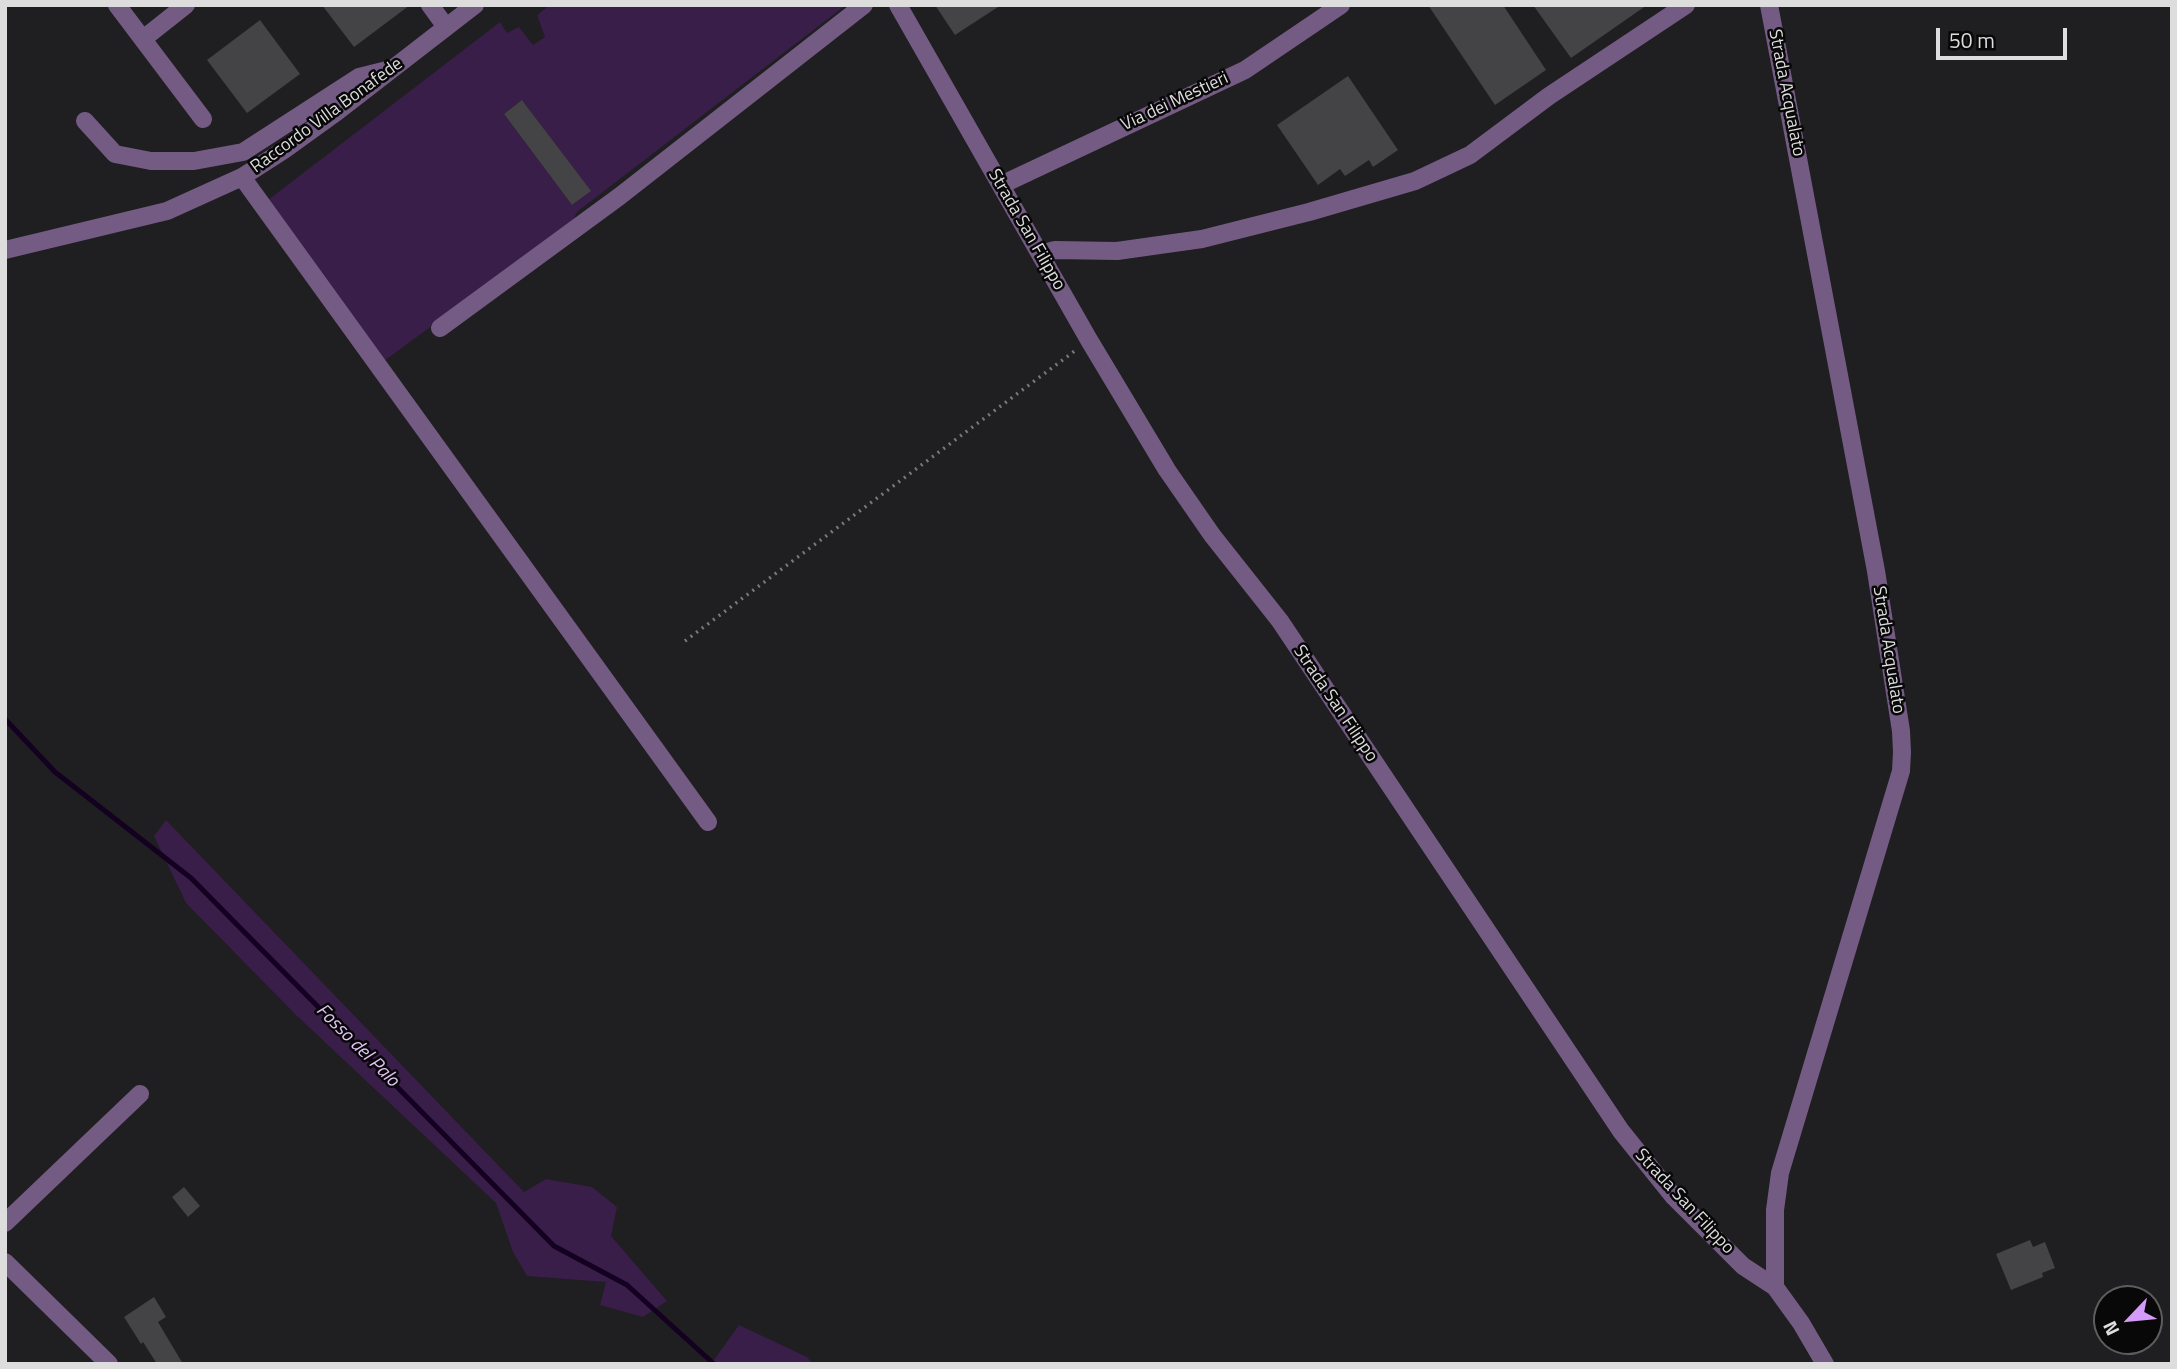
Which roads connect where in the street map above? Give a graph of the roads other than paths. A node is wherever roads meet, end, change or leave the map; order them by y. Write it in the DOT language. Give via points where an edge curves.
graph roads {
  1 [pos="117,5"];
  2 [pos="186,5"];
  3 [pos="430,5"];
  4 [pos="475,5"];
  5 [pos="864,5"];
  6 [pos="898,5"];
  7 [pos="1341,5"];
  8 [pos="1686,5"];
  9 [pos="1769,5"];
  10 [pos="446,27"];
  11 [pos="143,39"];
  12 [pos="393,68"];
  13 [pos="203,119"];
  14 [pos="85,121"];
  15 [pos="242,177"];
  16 [pos="1001,185"];
  17 [pos="5,250"];
  18 [pos="1040,254"];
  19 [pos="440,328"];
  20 [pos="708,822"];
  21 [pos="140,1094"];
  22 [pos="5,1223"];
  23 [pos="5,1262"];
  24 [pos="1775,1287"];
  25 [pos="109,1364"];
  26 [pos="1825,1364"];
  1 -- 11 [label="street"];
  2 -- 11 [label="street"];
  3 -- 10 [label="street"];
  4 -- 10 [label="street, Raccordo Villa Bonafede"];
  5 -- 19 [label="street" via="620,196"];
  6 -- 16 [label="street, Strada San Filippo"];
  7 -- 16 [label="street, Via dei Mestieri" via="1245,70"];
  8 -- 18 [label="street" via="1469,155 1415,181 1202,239 1116,251"];
  9 -- 24 [label="street, Strada Acqualato" via="1875,571 1902,751 1900,771 1780,1173 1774,1210"];
  10 -- 12 [label="street, Raccordo Villa Bonafede"];
  11 -- 13 [label="street"];
  12 -- 14 [label="street" via="359,77 243,152 194,161 151,161 114,154"];
  12 -- 15 [label="street, Raccordo Villa Bonafede"];
  15 -- 17 [label="street, Raccordo Villa Bonafede" via="167,211"];
  15 -- 20 [label="street"];
  16 -- 18 [label="street, Strada San Filippo"];
  18 -- 24 [label="street, Strada San Filippo" via="1167,470 1280,621 1620,1131 1674,1197 1743,1266"];
  21 -- 22 [label="street"];
  23 -- 25 [label="street"];
  24 -- 26 [label="street, Strada San Filippo"];
}
